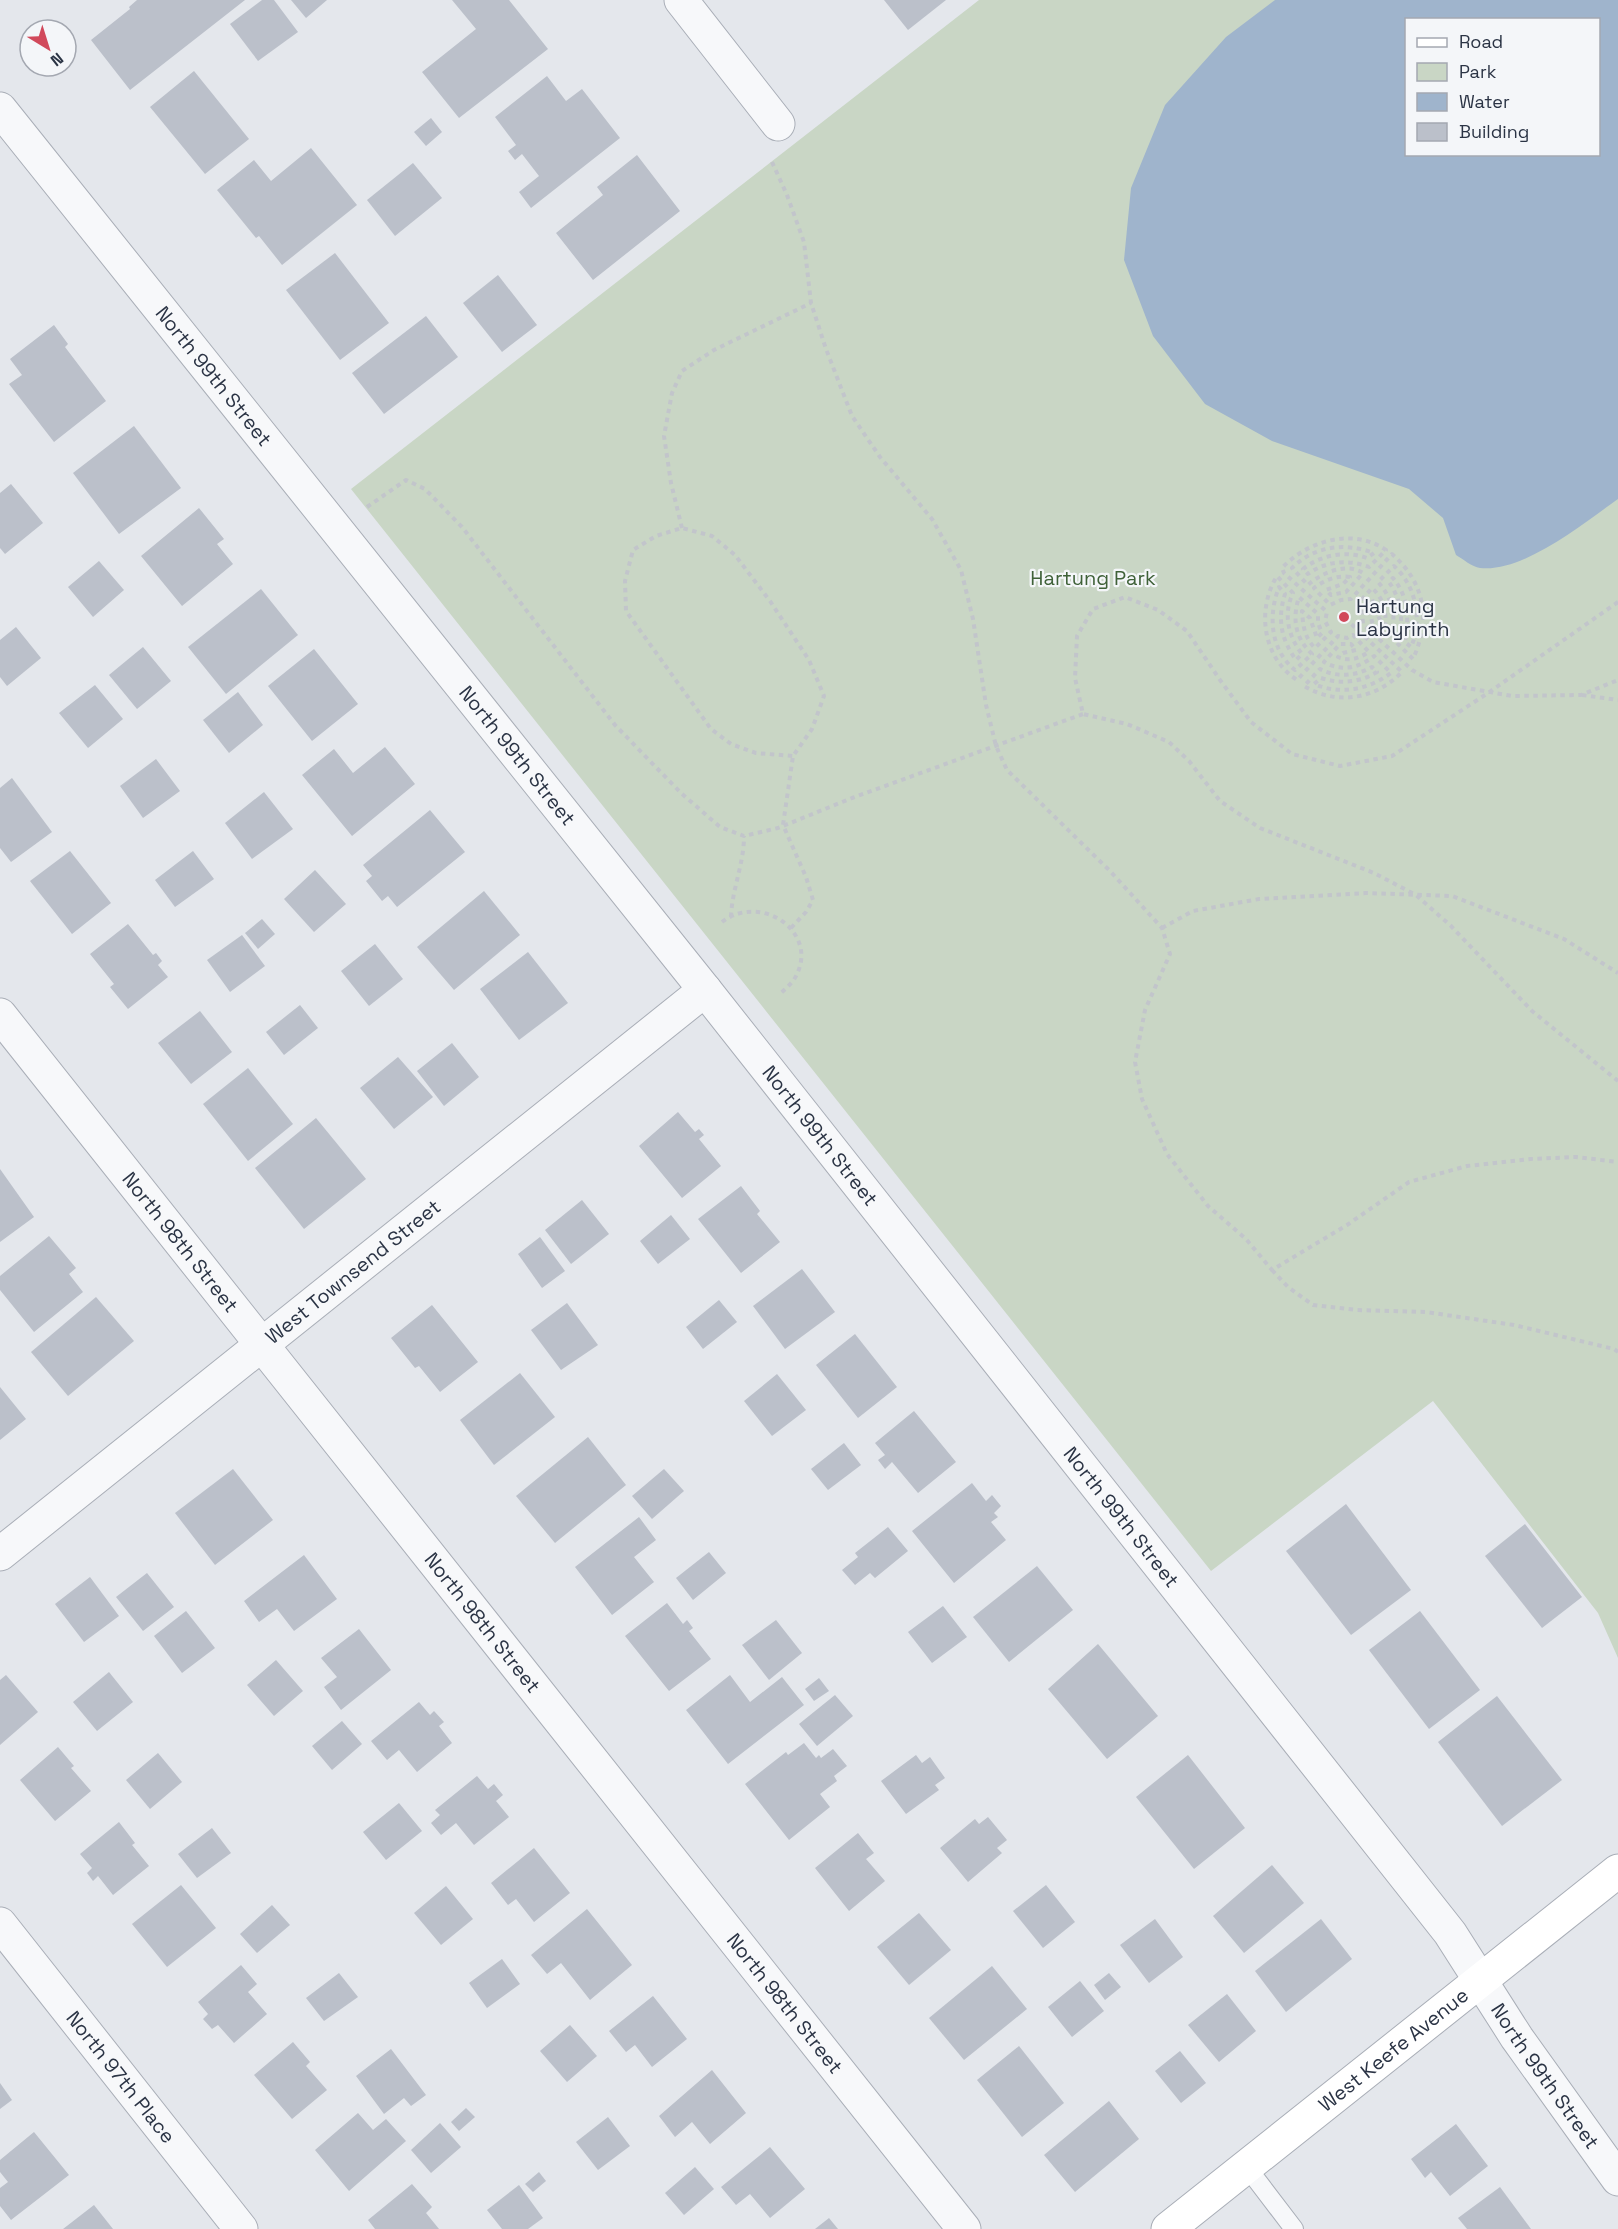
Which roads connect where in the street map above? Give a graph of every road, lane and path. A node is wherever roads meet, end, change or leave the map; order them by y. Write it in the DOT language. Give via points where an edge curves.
graph roads {
  1 [pos="681,0"];
  2 [pos="0,109"];
  3 [pos="778,124"];
  4 [pos="811,303"];
  5 [pos="682,528"];
  6 [pos="338,532"];
  7 [pos="1618,602"];
  8 [pos="1345,618"];
  9 [pos="1618,680"];
  10 [pos="1488,693"];
  11 [pos="1581,695"];
  12 [pos="1618,700"];
  13 [pos="1083,714"];
  14 [pos="996,746"];
  15 [pos="793,756"];
  16 [pos="783,825"];
  17 [pos="744,836"];
  18 [pos="1416,895"];
  19 [pos="731,917"];
  20 [pos="722,922"];
  21 [pos="791,928"];
  22 [pos="1162,928"];
  23 [pos="1618,973"];
  24 [pos="705,990"];
  25 [pos="779,994"];
  26 [pos="0,1015"];
  27 [pos="1618,1082"];
  28 [pos="1618,1162"];
  29 [pos="1272,1269"];
  30 [pos="1618,1342"];
  31 [pos="263,1344"];
  32 [pos="1616,1350"];
  33 [pos="0,1554"];
  34 [pos="1618,1871"];
  35 [pos="0,1924"];
  36 [pos="1480,1980"];
  37 [pos="1246,2166"];
  38 [pos="1618,2180"];
  39 [pos="241,2229"];
  40 [pos="964,2229"];
  41 [pos="1168,2229"];
  42 [pos="1294,2229"];
  1 -- 3 [label="street"];
  2 -- 6 [label="street, North 99th Street"];
  3 -- 4 [label="path" via="758,141 769,155 804,242"];
  4 -- 5 [label="path" via="714,350 682,371 672,393 664,436"];
  4 -- 14 [label="path" via="852,416 880,457 932,519 961,570"];
  5 -- 15 [label="path" via="712,536 735,555 809,660 824,696 812,729"];
  5 -- 15 [label="path" via="656,536 633,550 626,581 626,611 711,729 731,744 756,753"];
  6 -- 17 [label="path" via="406,480 425,489 462,527 615,725 681,794 720,827"];
  6 -- 24 [label="street, North 99th Street"];
  7 -- 10 [label="path"];
  8 -- 10 [label="path" via="1402,672 1387,686 1360,696 1322,695 1304,686 1320,669 1339,675 1356,674 1372,667 1377,672 1358,681 1321,678 1314,684 1338,690 1373,685 1391,673 1374,656 1348,668 1324,662 1340,644 1351,644 1356,650 1343,653 1338,657 1342,659 1360,658 1369,652 1353,635 1338,636 1297,680 1283,668 1271,649 1265,626 1266,602 1277,576 1293,593 1288,626 1302,654 1296,660 1282,634 1280,611 1285,594 1279,587 1272,622 1279,650 1296,670 1312,654 1298,635 1299,597 1318,614 1322,633 1317,638 1310,618 1302,610 1304,629 1312,645 1315,648 1331,632 1325,621 1327,612 1282,568 1320,543 1353,539 1380,546 1386,550 1369,567 1344,561 1323,565 1308,574 1303,569 1334,555 1367,558 1374,553 1350,546 1319,550 1292,568 1308,585 1325,573 1341,569 1363,573 1346,592 1331,595 1326,590 1350,578 1342,576 1314,588 1330,605 1351,599 1392,554 1413,576 1420,597 1424,621 1413,659 1397,643 1402,619 1389,582 1393,578 1405,597 1409,624 1405,642 1411,647 1416,633 1415,604 1407,583 1394,566 1378,582 1393,613 1391,634 1388,638 1372,622 1368,604 1372,599 1385,625 1386,615 1380,596 1372,588 1357,605 1363,624 1412,670 1433,682"];
  9 -- 11 [label="path"];
  10 -- 11 [label="path"];
  10 -- 13 [label="path" via="1392,756 1340,766 1292,754 1251,722 1187,631 1158,610 1125,597 1093,609 1077,636 1075,678"];
  11 -- 12 [label="path"];
  13 -- 14 [label="path"];
  13 -- 18 [label="path" via="1127,724 1169,742 1220,801 1260,828 1374,873"];
  14 -- 16 [label="path"];
  14 -- 22 [label="path" via="1006,770 1110,871"];
  15 -- 16 [label="path"];
  16 -- 17 [label="path"];
  16 -- 21 [label="path" via="813,900"];
  17 -- 19 [label="path"];
  18 -- 22 [label="path" via="1366,893 1259,899 1193,911"];
  18 -- 23 [label="path" via="1452,896 1508,917 1564,939"];
  18 -- 27 [label="path" via="1532,1011"];
  19 -- 20 [label="path"];
  19 -- 21 [label="path" via="743,912 765,912"];
  21 -- 25 [label="path" via="800,951 800,966 792,982"];
  22 -- 29 [label="path" via="1170,954 1145,1010 1135,1062 1142,1099 1167,1154 1208,1206 1246,1239"];
  24 -- 31 [label="street, West Townsend Street"];
  24 -- 36 [label="street, North 99th Street" via="1443,1924"];
  26 -- 31 [label="street, North 98th Street"];
  28 -- 29 [label="path" via="1576,1157 1530,1159 1467,1166 1409,1182 1347,1225"];
  29 -- 32 [label="path" via="1313,1305 1426,1312 1514,1325"];
  30 -- 32 [label="path"];
  31 -- 33 [label="street, West Townsend Street"];
  31 -- 40 [label="street, North 98th Street"];
  34 -- 36 [label="street, West Keefe Avenue"];
  35 -- 39 [label="street, North 97th Place"];
  36 -- 37 [label="street, West Keefe Avenue"];
  36 -- 38 [label="street, North 99th Street"];
  37 -- 41 [label="street, West Keefe Avenue"];
  37 -- 42 [label="lane"];
}
